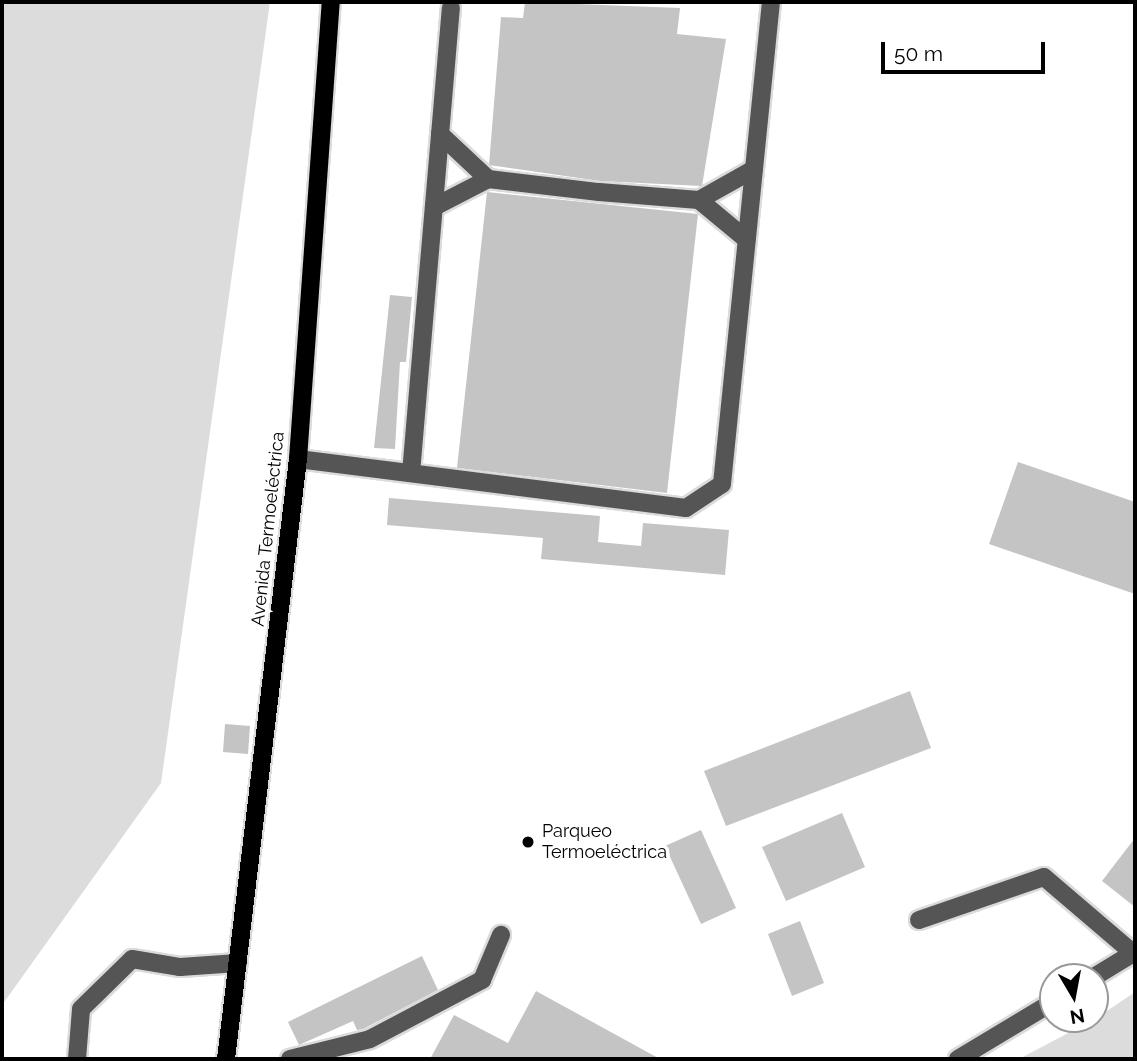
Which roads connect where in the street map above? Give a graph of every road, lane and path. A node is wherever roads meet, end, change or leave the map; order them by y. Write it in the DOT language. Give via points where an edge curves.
graph roads {
  1 [pos="331,2"];
  2 [pos="771,2"];
  3 [pos="451,8"];
  4 [pos="440,134"];
  5 [pos="754,169"];
  6 [pos="488,179"];
  7 [pos="699,200"];
  8 [pos="434,206"];
  9 [pos="747,240"];
  10 [pos="298,459"];
  11 [pos="411,473"];
  12 [pos="919,920"];
  13 [pos="501,935"];
  14 [pos="1134,953"];
  15 [pos="238,963"];
  16 [pos="1109,968"];
  17 [pos="1039,1010"];
  18 [pos="77,1059"];
  19 [pos="226,1059"];
  20 [pos="290,1059"];
  21 [pos="958,1059"];
  1 -- 10 [label="main road, Avenida Termoeléctrica"];
  2 -- 5 [label="street"];
  3 -- 4 [label="street"];
  4 -- 6 [label="street"];
  4 -- 8 [label="street"];
  5 -- 7 [label="street"];
  5 -- 9 [label="street"];
  6 -- 7 [label="street"];
  6 -- 8 [label="street"];
  7 -- 9 [label="street"];
  8 -- 11 [label="street"];
  9 -- 11 [label="street" via="722,484 686,508"];
  10 -- 11 [label="street"];
  10 -- 15 [label="main road, Avenida Termoeléctrica"];
  12 -- 14 [label="street" via="1044,877"];
  13 -- 20 [label="street" via="482,980 370,1039"];
  14 -- 16 [label="street"];
  15 -- 18 [label="street" via="180,967 132,959 81,1009"];
  15 -- 19 [label="main road, Avenida Termoeléctrica"];
  17 -- 21 [label="street"];
}
